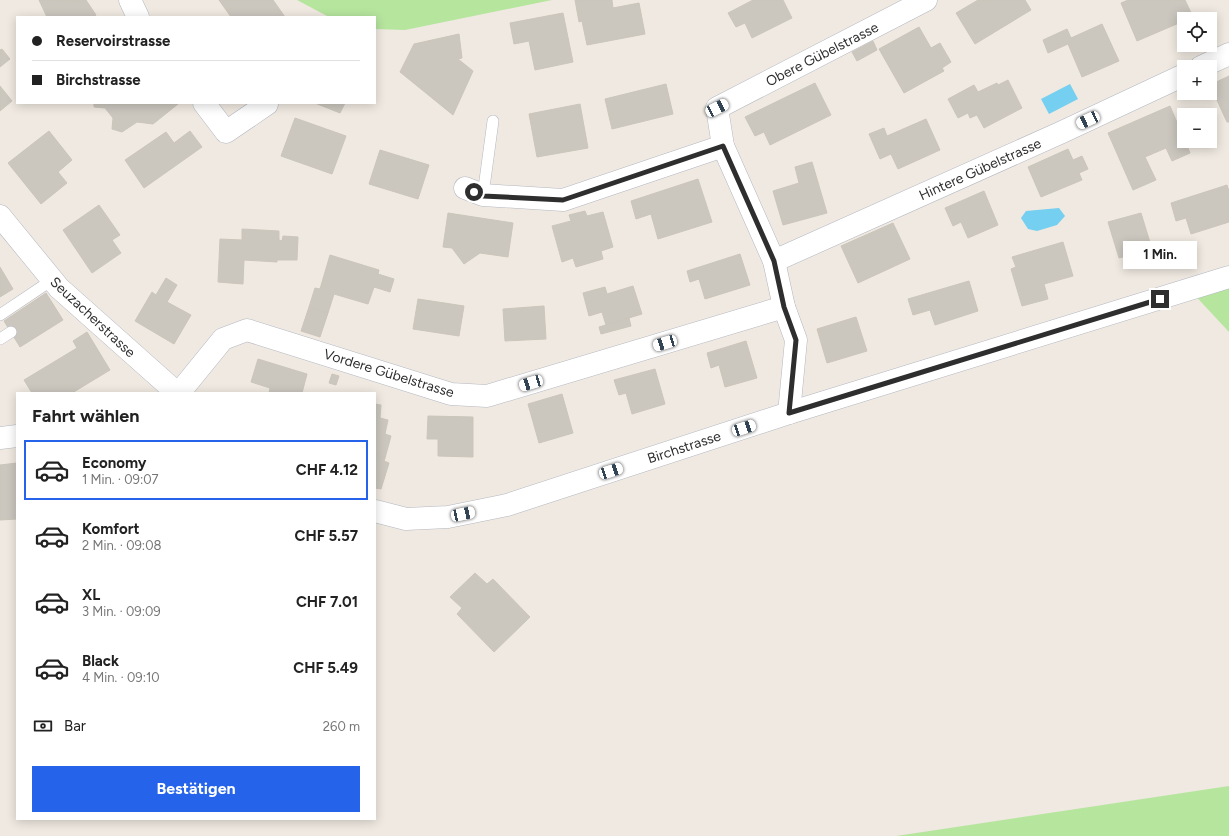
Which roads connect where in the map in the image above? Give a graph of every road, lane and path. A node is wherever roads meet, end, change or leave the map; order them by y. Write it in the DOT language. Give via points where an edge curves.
graph roads {
  1 [pos="130,0"];
  2 [pos="926,0"];
  3 [pos="138,16"];
  4 [pos="1229,54"];
  5 [pos="1216,60"];
  6 [pos="1177,78"];
  7 [pos="205,104"];
  8 [pos="267,104"];
  9 [pos="493,121"];
  10 [pos="723,146"];
  11 [pos="474,192"];
  12 [pos="0,216"];
  13 [pos="774,261"];
  14 [pos="1229,277"];
  15 [pos="52,280"];
  16 [pos="784,307"];
  17 [pos="0,315"];
  18 [pos="11,332"];
  19 [pos="0,339"];
  20 [pos="177,392"];
  21 [pos="179,392"];
  22 [pos="789,413"];
  23 [pos="16,436"];
  24 [pos="0,438"];
  25 [pos="376,511"];
  1 -- 3 [label="street"];
  2 -- 10 [label="street, Obere Gübelstrasse" via="717,108"];
  4 -- 5 [label="street"];
  6 -- 13 [label="street, Hintere Gübelstrasse"];
  7 -- 8 [label="street" via="226,132"];
  9 -- 11 [label="lane"];
  10 -- 11 [label="street" via="563,200"];
  10 -- 13 [label="street"];
  12 -- 15 [label="street, Seuzacherstrasse"];
  13 -- 16 [label="street"];
  14 -- 22 [label="street, Birchstrasse"];
  15 -- 17 [label="lane"];
  15 -- 20 [label="street, Seuzacherstrasse"];
  16 -- 21 [label="street, Vordere Gübelstrasse" via="487,396 451,394 247,330 223,339"];
  16 -- 22 [label="street" via="796,340"];
  18 -- 19 [label="lane"];
  22 -- 25 [label="street, Birchstrasse" via="507,505 448,518 406,519"];
  23 -- 24 [label="street"];
}
